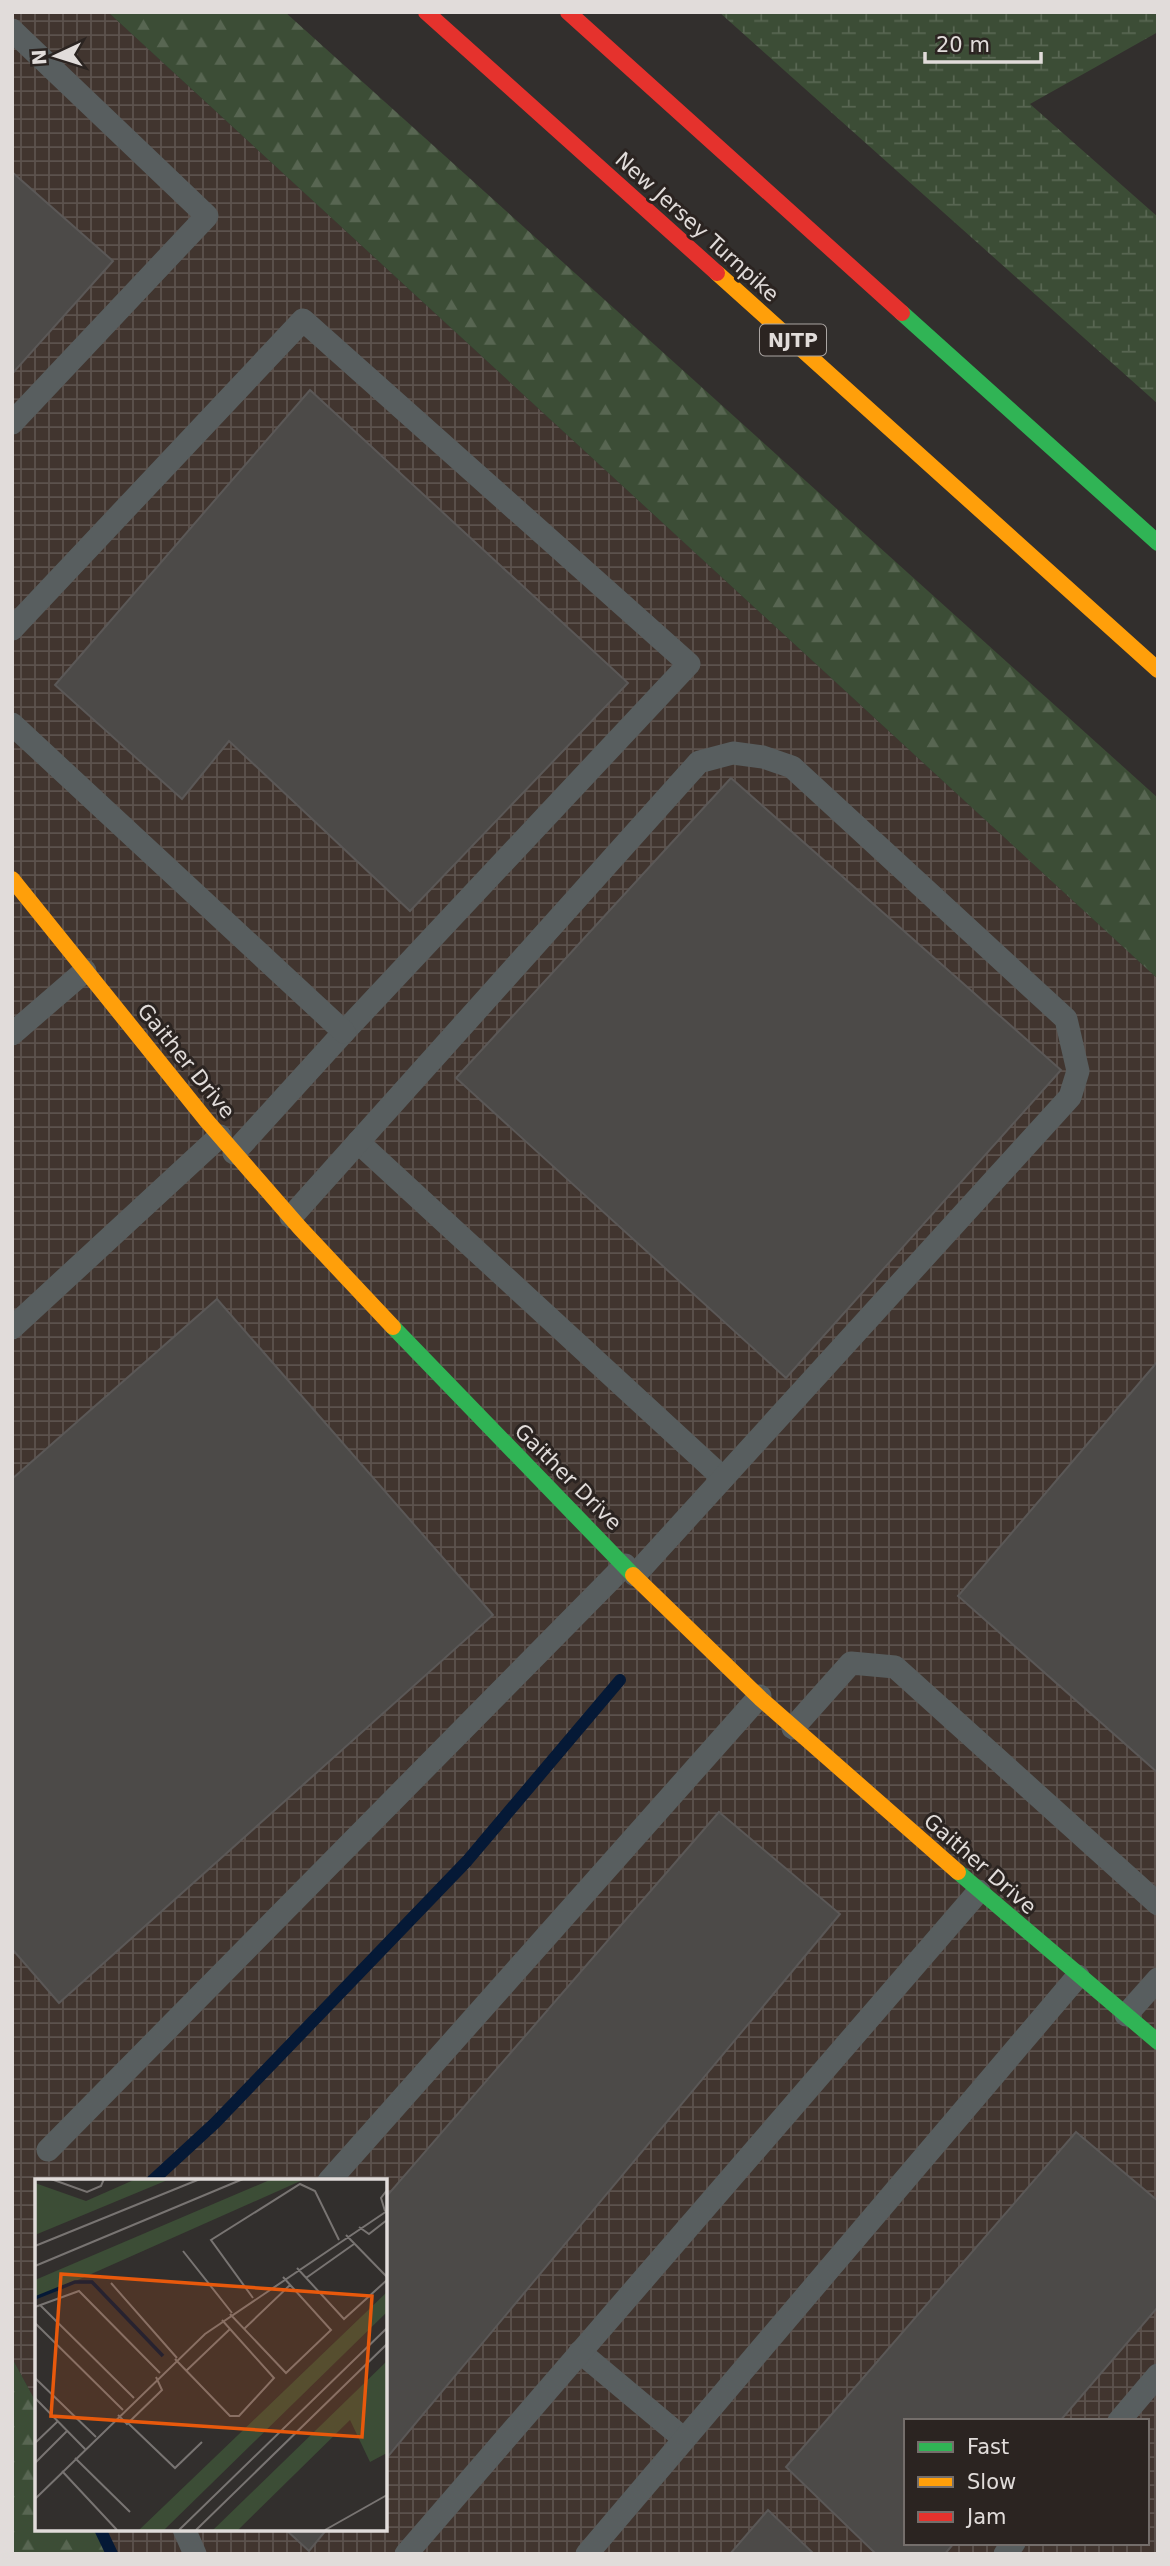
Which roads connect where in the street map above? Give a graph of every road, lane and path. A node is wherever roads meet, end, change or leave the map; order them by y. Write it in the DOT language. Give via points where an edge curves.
graph roads {
  1 [pos="426,12"];
  2 [pos="568,12"];
  3 [pos="12,30"];
  4 [pos="12,423"];
  5 [pos="1158,543"];
  6 [pos="12,629"];
  7 [pos="1158,670"];
  8 [pos="12,724"];
  9 [pos="12,879"];
  10 [pos="85,971"];
  11 [pos="344,1032"];
  12 [pos="12,1034"];
  13 [pos="358,1142"];
  14 [pos="227,1145"];
  15 [pos="291,1217"];
  16 [pos="12,1328"];
  17 [pos="723,1478"];
  18 [pos="630,1570"];
  19 [pos="760,1696"];
  20 [pos="793,1728"];
  21 [pos="979,1891"];
  22 [pos="1158,1904"];
  23 [pos="1079,1976"];
  24 [pos="1158,1979"];
  25 [pos="1126,2015"];
  26 [pos="1158,2042"];
  27 [pos="48,2150"];
  28 [pos="331,2179"];
  29 [pos="580,2352"];
  30 [pos="1158,2375"];
  31 [pos="1121,2419"];
  32 [pos="684,2439"];
  33 [pos="185,2531"];
  34 [pos="195,2554"];
  35 [pos="406,2554"];
  36 [pos="587,2554"];
  1 -- 7 [label="main road, New Jersey Turnpike / NJTP"];
  2 -- 5 [label="main road"];
  3 -- 4 [label="lane" via="207,216"];
  6 -- 11 [label="lane" via="303,320 689,664"];
  8 -- 11 [label="lane"];
  9 -- 10 [label="main road, Gaither Drive"];
  10 -- 12 [label="lane"];
  10 -- 14 [label="main road, Gaither Drive"];
  11 -- 14 [label="lane"];
  13 -- 15 [label="lane"];
  13 -- 17 [label="lane"];
  13 -- 17 [label="lane" via="699,762 733,753 792,767 1066,1019 1078,1071 1070,1097"];
  14 -- 15 [label="main road, Gaither Drive"];
  14 -- 16 [label="lane"];
  15 -- 18 [label="main road, Gaither Drive"];
  17 -- 18 [label="lane"];
  18 -- 19 [label="main road, Gaither Drive"];
  18 -- 27 [label="lane"];
  19 -- 20 [label="main road, Gaither Drive"];
  19 -- 28 [label="lane"];
  20 -- 21 [label="main road, Gaither Drive"];
  20 -- 22 [label="lane" via="851,1663 895,1667"];
  21 -- 23 [label="main road, Gaither Drive"];
  21 -- 29 [label="lane"];
  23 -- 25 [label="main road, Gaither Drive"];
  23 -- 32 [label="lane"];
  24 -- 25 [label="lane"];
  25 -- 26 [label="main road, Gaither Drive"];
  29 -- 32 [label="lane"];
  29 -- 35 [label="lane"];
  30 -- 31 [label="lane"];
  32 -- 36 [label="lane"];
  33 -- 34 [label="lane"];
}
